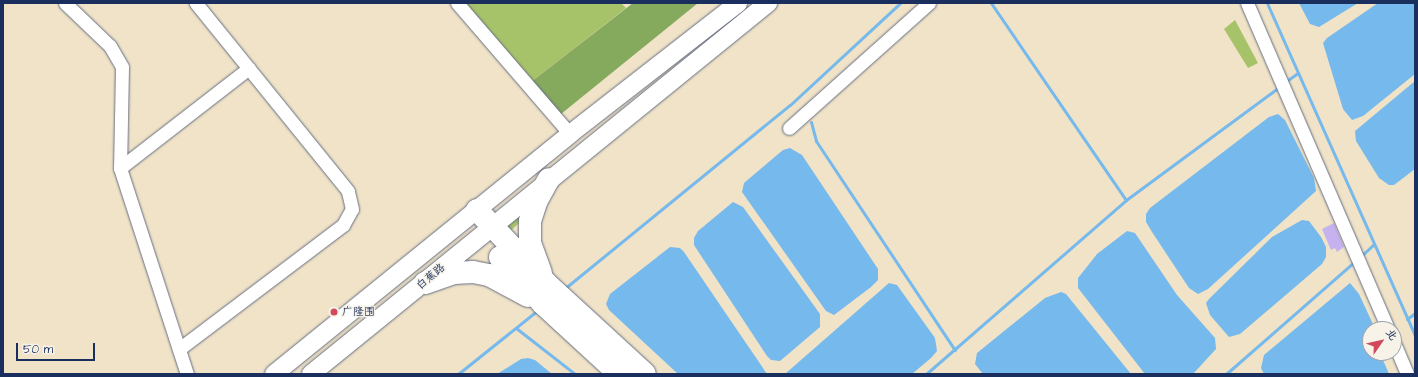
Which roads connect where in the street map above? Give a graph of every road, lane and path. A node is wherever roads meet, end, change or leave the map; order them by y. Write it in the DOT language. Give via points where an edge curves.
graph roads {
  1 [pos="65,3"];
  2 [pos="196,3"];
  3 [pos="457,3"];
  4 [pos="738,3"];
  5 [pos="768,3"];
  6 [pos="929,3"];
  7 [pos="1247,3"];
  8 [pos="249,68"];
  9 [pos="789,128"];
  10 [pos="570,134"];
  11 [pos="120,168"];
  12 [pos="549,179"];
  13 [pos="472,214"];
  14 [pos="486,232"];
  15 [pos="425,283"];
  16 [pos="546,283"];
  17 [pos="543,304"];
  18 [pos="1385,321"];
  19 [pos="179,349"];
  20 [pos="1402,361"];
  21 [pos="187,374"];
  22 [pos="274,374"];
  23 [pos="311,374"];
  24 [pos="619,374"];
  25 [pos="645,374"];
  26 [pos="1407,374"];
  1 -- 11 [label="street" via="110,46 122,67"];
  2 -- 8 [label="street"];
  3 -- 10 [label="street"];
  4 -- 10 [label="main road"];
  5 -- 12 [label="main road, 白蕉路"];
  6 -- 9 [label="street"];
  7 -- 18 [label="street"];
  8 -- 11 [label="street"];
  8 -- 19 [label="street" via="348,191 352,209 343,225"];
  10 -- 13 [label="main road"];
  11 -- 19 [label="street"];
  12 -- 14 [label="main road, 白蕉路"];
  12 -- 16 [label="highway" via="536,202 530,221 530,243 535,262"];
  13 -- 14 [label="highway"];
  13 -- 22 [label="main road"];
  14 -- 15 [label="main road, 白蕉路"];
  14 -- 16 [label="highway"];
  14 -- 17 [label="highway"];
  15 -- 17 [label="highway" via="454,273 472,272 489,275"];
  15 -- 23 [label="main road, 白蕉路"];
  16 -- 25 [label="highway"];
  17 -- 24 [label="highway"];
  19 -- 21 [label="street"];
  20 -- 26 [label="street"];
}
